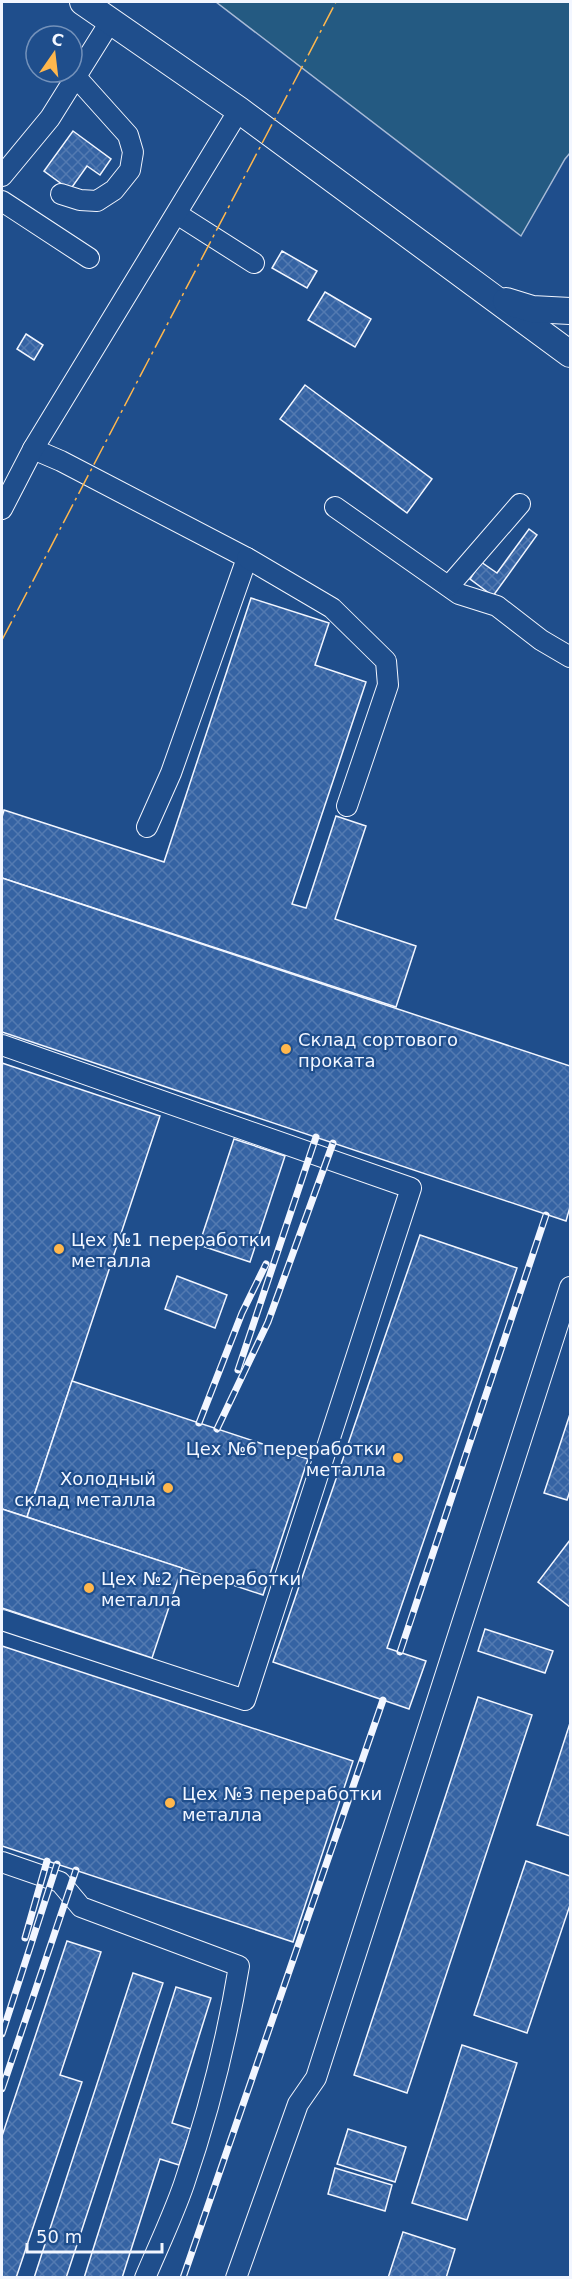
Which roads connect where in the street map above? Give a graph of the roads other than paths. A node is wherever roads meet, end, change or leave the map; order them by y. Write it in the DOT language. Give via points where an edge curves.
graph roads {
  1 [pos="83,2"];
  2 [pos="110,22"];
  3 [pos="84,64"];
  4 [pos="72,84"];
  5 [pos="82,84"];
  6 [pos="239,110"];
  7 [pos="2,176"];
  8 [pos="61,194"];
  9 [pos="2,201"];
  10 [pos="177,214"];
  11 [pos="89,258"];
  12 [pos="254,263"];
  13 [pos="493,298"];
  14 [pos="570,311"];
  15 [pos="570,354"];
  16 [pos="33,449"];
  17 [pos="520,504"];
  18 [pos="335,507"];
  19 [pos="2,509"];
  20 [pos="247,558"];
  21 [pos="449,586"];
  22 [pos="570,657"];
  23 [pos="347,806"];
  24 [pos="147,827"];
  25 [pos="2,1046"];
  26 [pos="570,1287"];
  27 [pos="2,1620"];
  28 [pos="2,1862"];
  29 [pos="145,2277"];
  30 [pos="236,2277"];
  1 -- 2 [label="main road"];
  2 -- 3 [label="lane"];
  2 -- 6 [label="main road"];
  4 -- 7 [label="lane" via="50,118"];
  5 -- 8 [label="lane" via="128,135 133,152 130,171 114,190 97,201"];
  6 -- 10 [label="lane"];
  6 -- 13 [label="main road"];
  9 -- 11 [label="lane"];
  10 -- 12 [label="lane"];
  10 -- 16 [label="lane"];
  13 -- 14 [label="main road" via="532,309"];
  13 -- 15 [label="main road"];
  16 -- 19 [label="lane"];
  16 -- 20 [label="lane"];
  17 -- 21 [label="lane"];
  18 -- 21 [label="lane"];
  20 -- 23 [label="lane" via="332,608 386,661 388,685"];
  20 -- 24 [label="lane" via="171,773"];
  21 -- 22 [label="lane" via="459,594 497,606"];
  25 -- 27 [label="lane" via="411,1188 245,1700"];
  26 -- 30 [label="lane" via="316,2078 298,2104"];
  28 -- 29 [label="lane" via="60,1882 81,1908 239,1966 203,2122 183,2186"];
}
